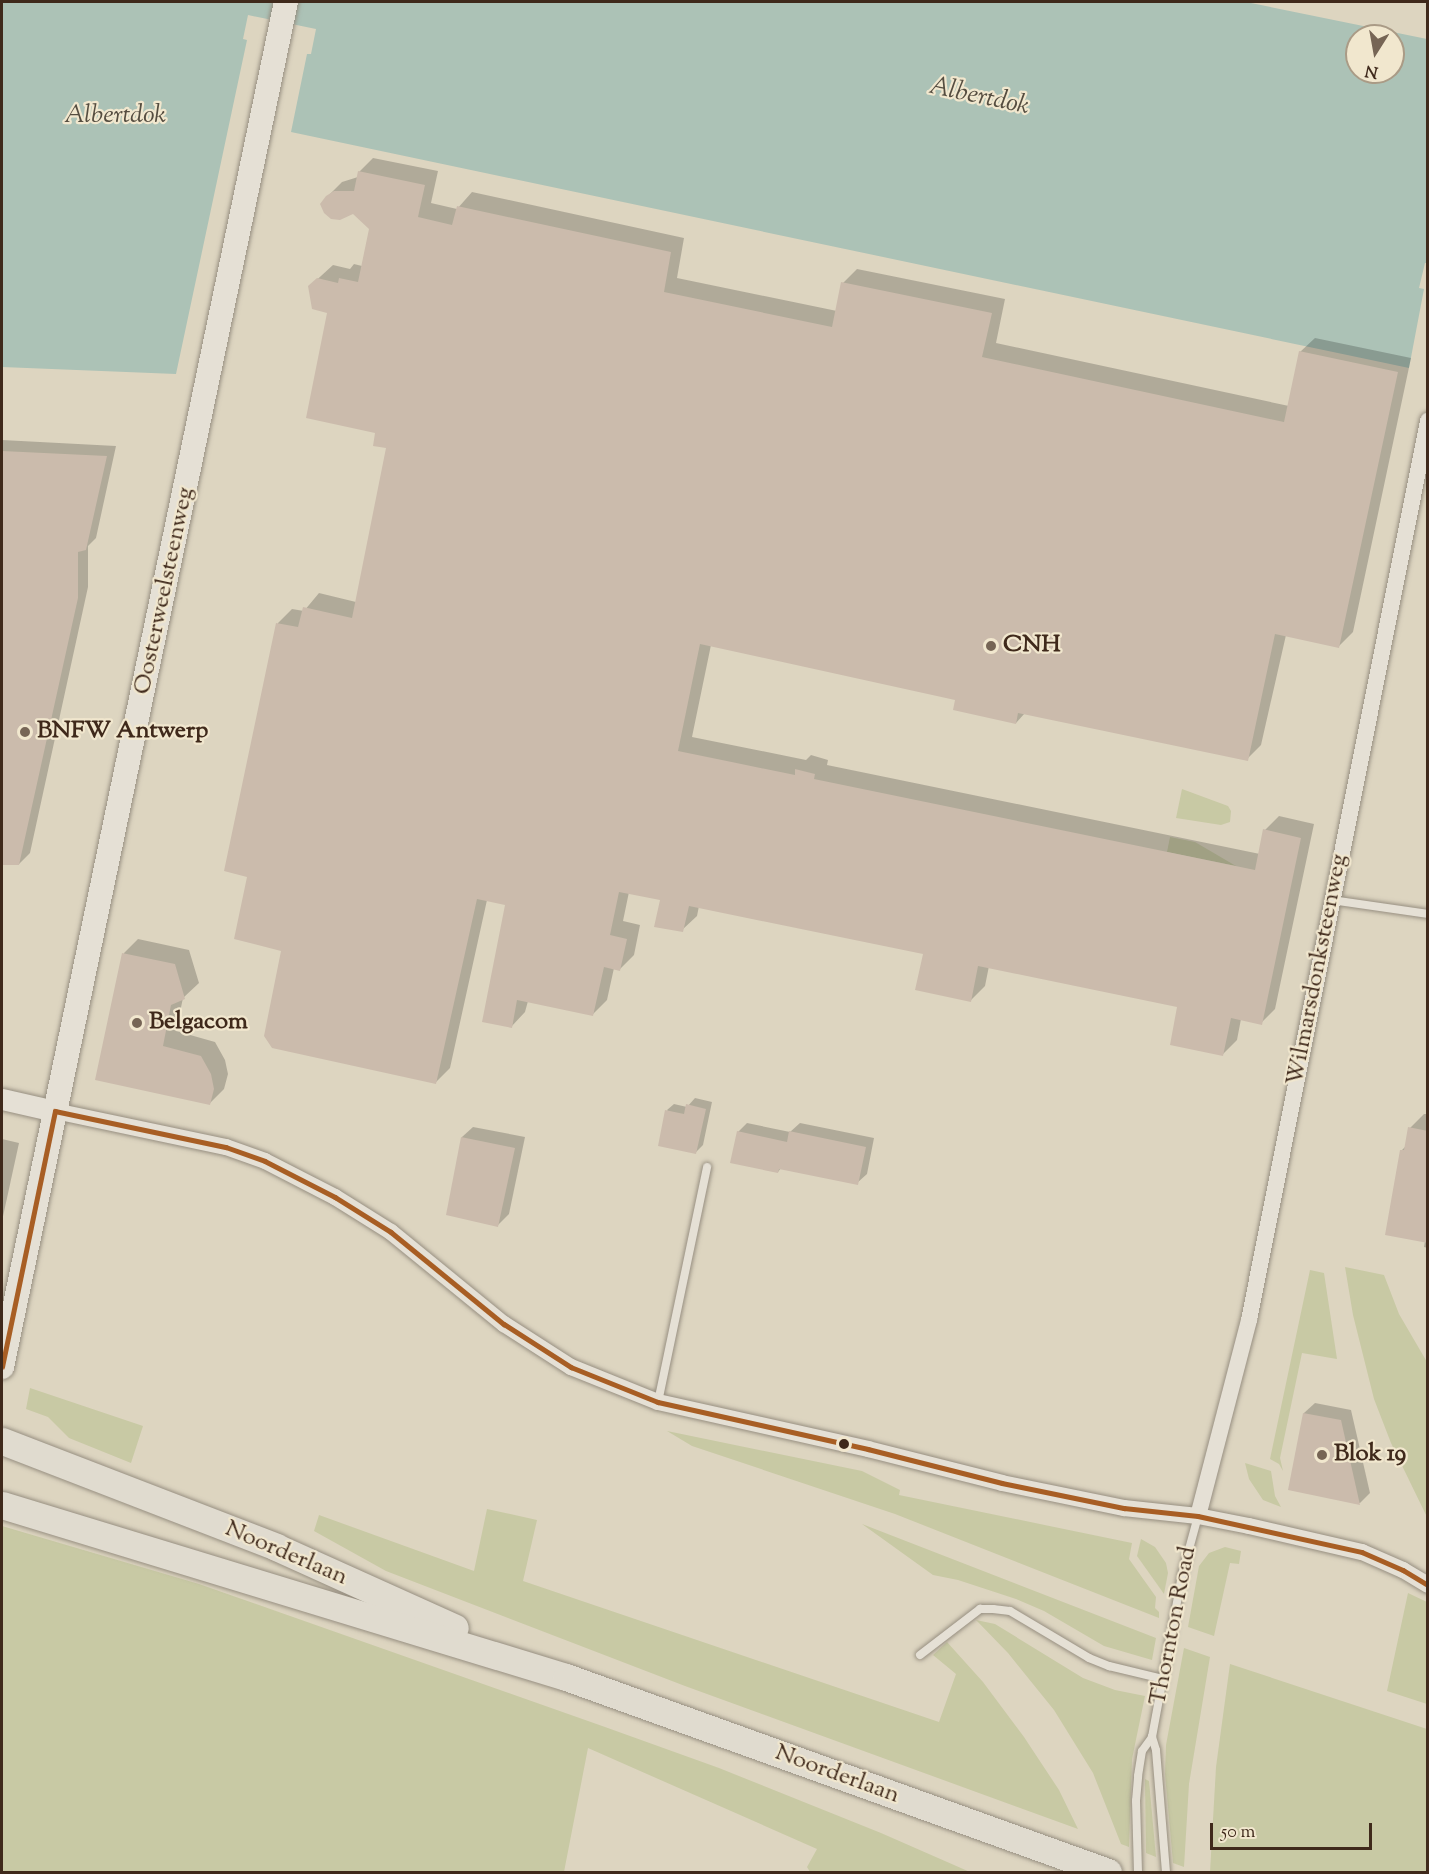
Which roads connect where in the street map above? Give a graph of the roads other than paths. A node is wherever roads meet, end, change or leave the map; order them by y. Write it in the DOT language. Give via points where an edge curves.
graph roads {
  1 [pos="286,2"];
  2 [pos="1428,421"];
  3 [pos="1331,900"];
  4 [pos="1428,914"];
  5 [pos="2,1099"];
  6 [pos="55,1111"];
  7 [pos="707,1167"];
  8 [pos="5,1337"];
  9 [pos="2,1367"];
  10 [pos="658,1402"];
  11 [pos="2,1442"];
  12 [pos="2,1489"];
  13 [pos="2,1504"];
  14 [pos="30,1514"];
  15 [pos="1198,1516"];
  16 [pos="1428,1586"];
  17 [pos="920,1655"];
  18 [pos="566,1677"];
  19 [pos="1163,1679"];
  20 [pos="1152,1737"];
  21 [pos="1108,1872"];
  22 [pos="1138,1872"];
  23 [pos="1166,1872"];
  1 -- 6 [label="main road, Oosterweelsteenweg"];
  2 -- 3 [label="street, Wilmarsdonksteenweg"];
  3 -- 4 [label="lane"];
  3 -- 15 [label="street, Wilmarsdonksteenweg" via="1249,1320"];
  5 -- 6 [label="street"];
  6 -- 8 [label="main road, Oosterweelsteenweg"];
  6 -- 10 [label="street" via="225,1147 265,1161 335,1197 391,1232 504,1324 571,1367"];
  7 -- 10 [label="lane"];
  8 -- 9 [label="main road, Oosterweelsteenweg"];
  10 -- 15 [label="street" via="1072,1498"];
  11 -- 18 [label="main road, Noorderlaan" via="276,1547"];
  12 -- 14 [label="main road"];
  13 -- 14 [label="main road, Noorderlaan"];
  14 -- 18 [label="main road, Noorderlaan"];
  15 -- 16 [label="street" via="1362,1552"];
  15 -- 19 [label="lane, Thornton Road" via="1182,1575"];
  17 -- 19 [label="lane" via="980,1609 993,1609 1011,1611 1099,1662"];
  18 -- 21 [label="main road, Noorderlaan"];
  19 -- 20 [label="lane, Thornton Road"];
  20 -- 22 [label="lane, Thornton Road" via="1142,1750 1138,1776"];
  20 -- 23 [label="lane, Thornton Road"];
}
